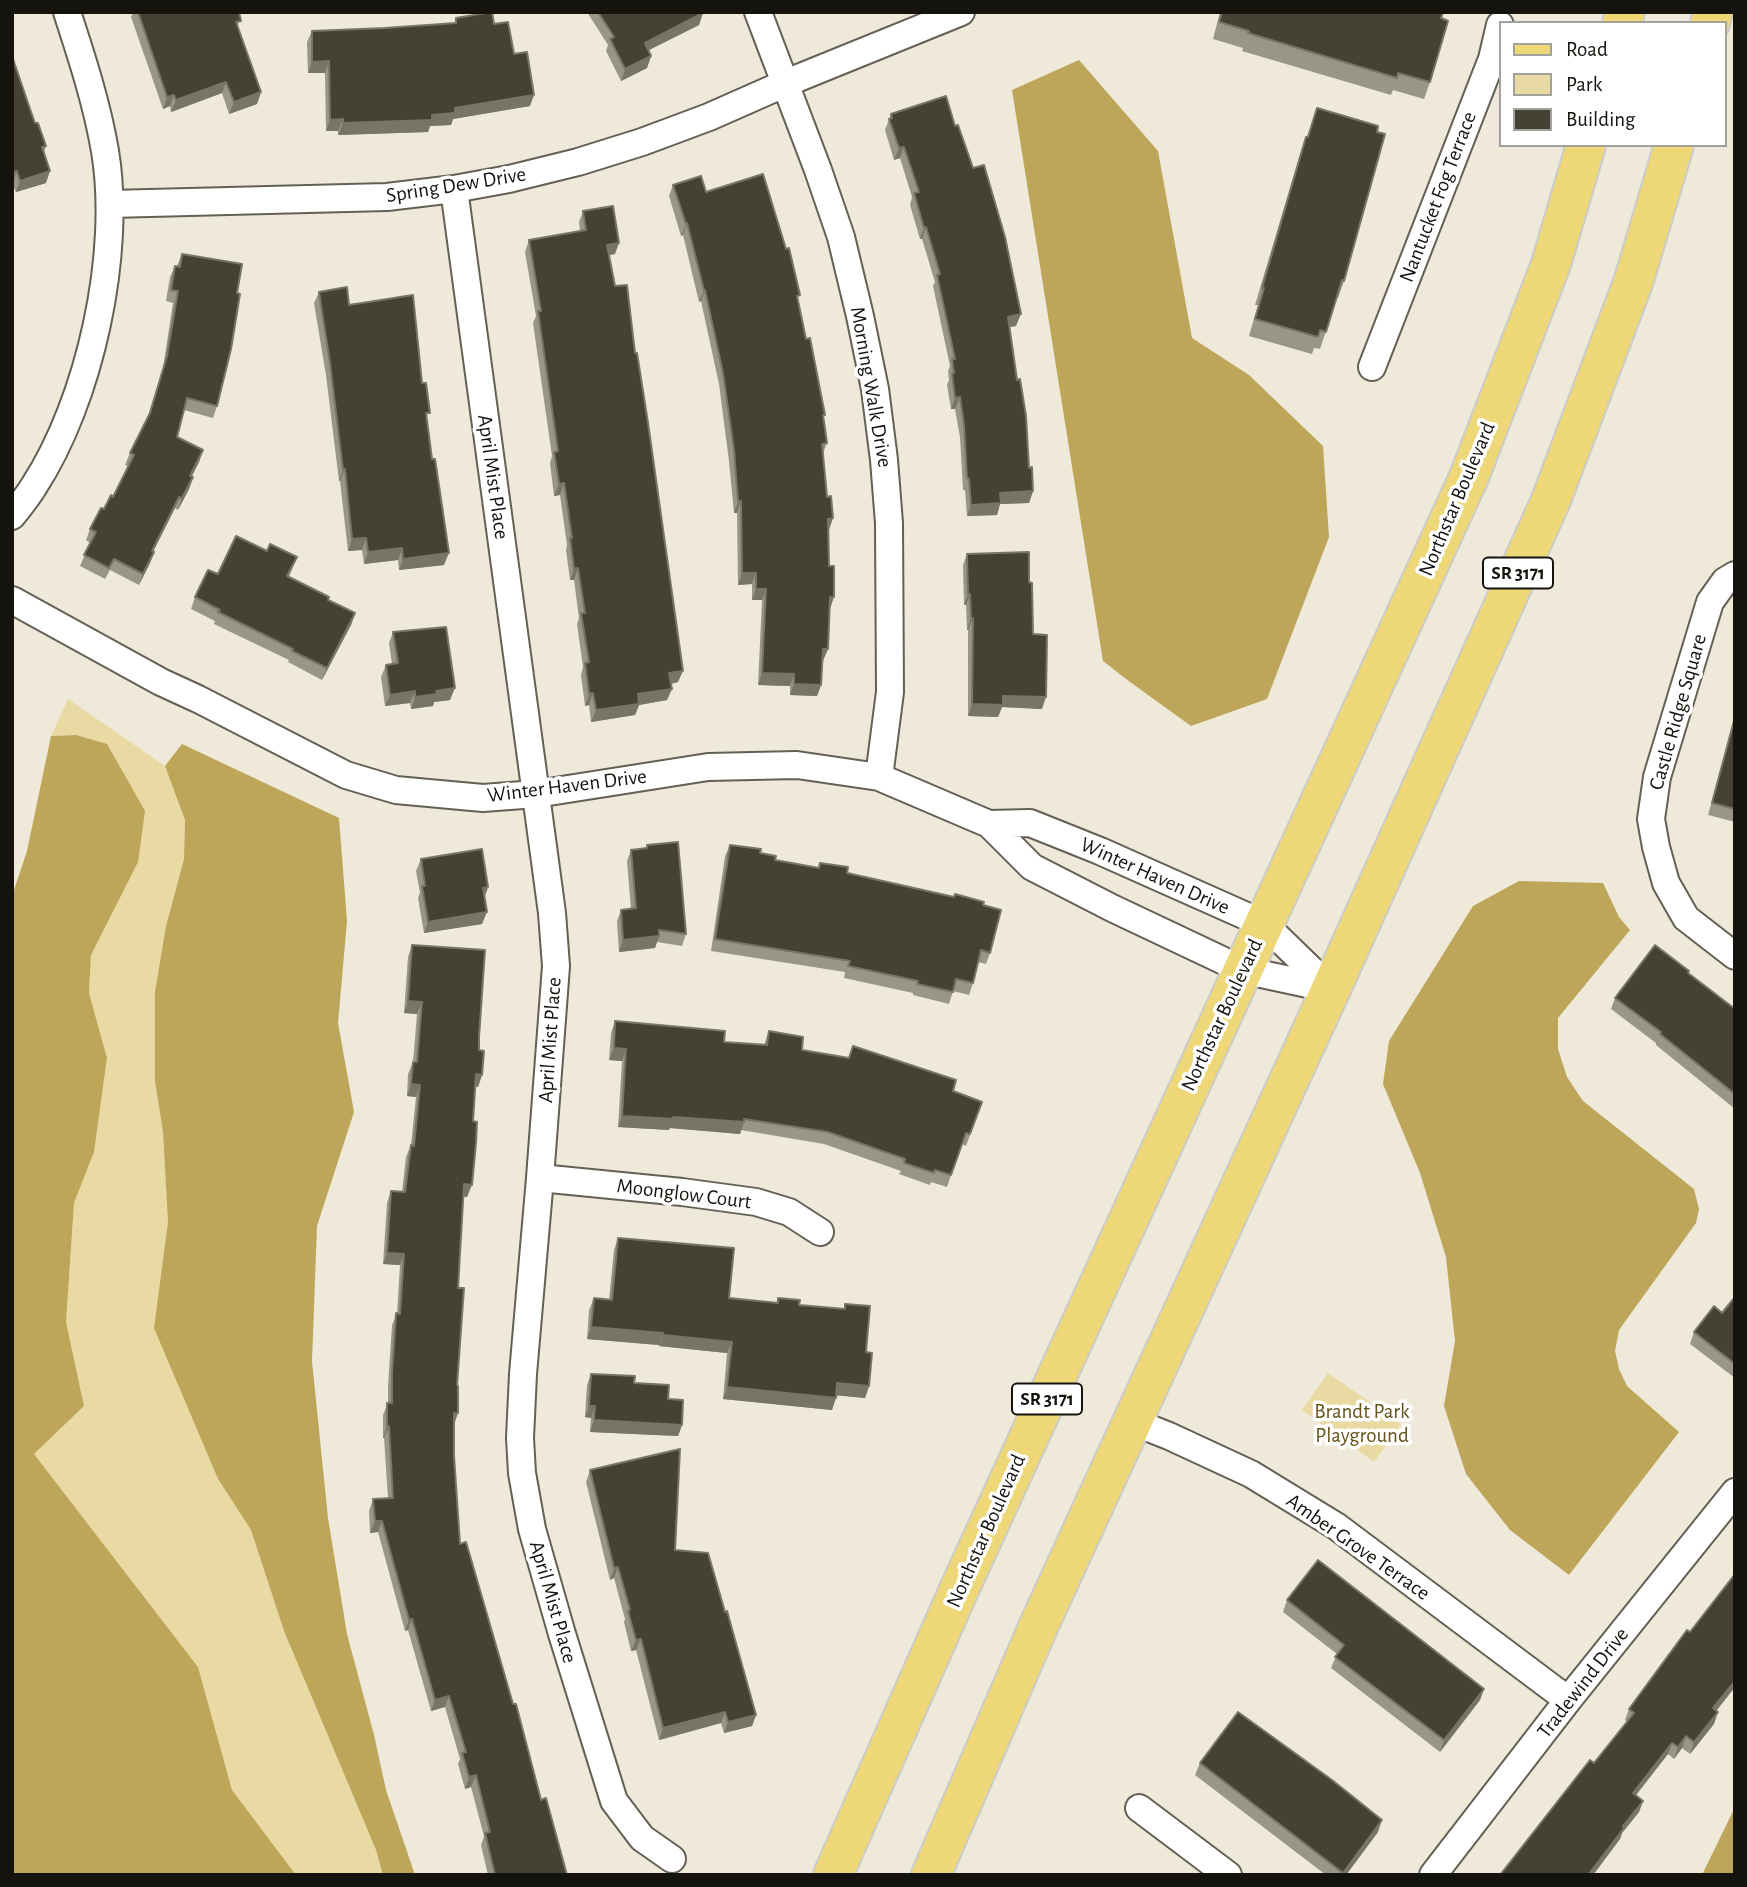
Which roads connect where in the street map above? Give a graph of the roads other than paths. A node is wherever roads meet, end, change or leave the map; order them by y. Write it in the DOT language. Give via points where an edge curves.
graph roads {
  1 [pos="67,12"];
  2 [pos="758,12"];
  3 [pos="961,12"];
  4 [pos="1498,36"];
  5 [pos="786,83"];
  6 [pos="1585,147"];
  7 [pos="1673,147"];
  8 [pos="454,189"];
  9 [pos="110,204"];
  10 [pos="1372,367"];
  11 [pos="12,516"];
  12 [pos="1735,575"];
  13 [pos="12,600"];
  14 [pos="878,777"];
  15 [pos="536,794"];
  16 [pos="989,824"];
  17 [pos="1264,924"];
  18 [pos="1735,956"];
  19 [pos="1243,970"];
  20 [pos="1331,989"];
  21 [pos="540,1178"];
  22 [pos="820,1232"];
  23 [pos="1131,1421"];
  24 [pos="1735,1492"];
  25 [pos="1569,1700"];
  26 [pos="1139,1808"];
  27 [pos="672,1859"];
  28 [pos="833,1875"];
  29 [pos="931,1875"];
  30 [pos="1228,1875"];
  31 [pos="1433,1875"];
  1 -- 9 [label="street" via="96,108"];
  2 -- 5 [label="street, Morning Walk Drive"];
  3 -- 5 [label="street, Spring Dew Drive"];
  4 -- 10 [label="street, Nantucket Fog Terrace"];
  5 -- 8 [label="street, Spring Dew Drive" via="642,142 578,162"];
  5 -- 14 [label="street, Morning Walk Drive" via="841,237 875,389 890,523 890,692"];
  6 -- 17 [label="main road, Northstar Boulevard / SR 3171" via="1551,264 1469,477"];
  7 -- 20 [label="main road, SR 3171" via="1634,280 1551,500"];
  8 -- 9 [label="street, Spring Dew Drive" via="387,197"];
  8 -- 15 [label="street, April Mist Place"];
  9 -- 11 [label="street" via="101,304 89,358 57,444"];
  12 -- 18 [label="street, Castle Ridge Square" via="1710,602 1657,777 1651,819 1666,883 1686,918"];
  13 -- 15 [label="street, Winter Haven Drive" via="346,775 396,790 439,795"];
  14 -- 15 [label="street, Winter Haven Drive" via="797,765 708,767"];
  14 -- 16 [label="street, Winter Haven Drive"];
  15 -- 21 [label="street, April Mist Place" via="556,966"];
  16 -- 17 [label="street, Winter Haven Drive" via="1030,823"];
  16 -- 19 [label="street, Winter Haven Drive" via="1032,867"];
  17 -- 19 [label="main road, Northstar Boulevard / SR 3171"];
  17 -- 20 [label="street, Winter Haven Drive"];
  19 -- 20 [label="street, Winter Haven Drive"];
  19 -- 28 [label="main road, Northstar Boulevard / SR 3171"];
  20 -- 23 [label="main road, SR 3171"];
  21 -- 22 [label="street, Moonglow Court" via="756,1202 789,1212"];
  21 -- 27 [label="street, April Mist Place" via="520,1438 532,1529 614,1801 642,1838"];
  23 -- 25 [label="street, Amber Grove Terrace" via="1251,1474 1336,1526"];
  23 -- 29 [label="main road, SR 3171"];
  24 -- 25 [label="street, Tradewind Drive"];
  25 -- 31 [label="street, Tradewind Drive"];
  26 -- 30 [label="street"];
}
